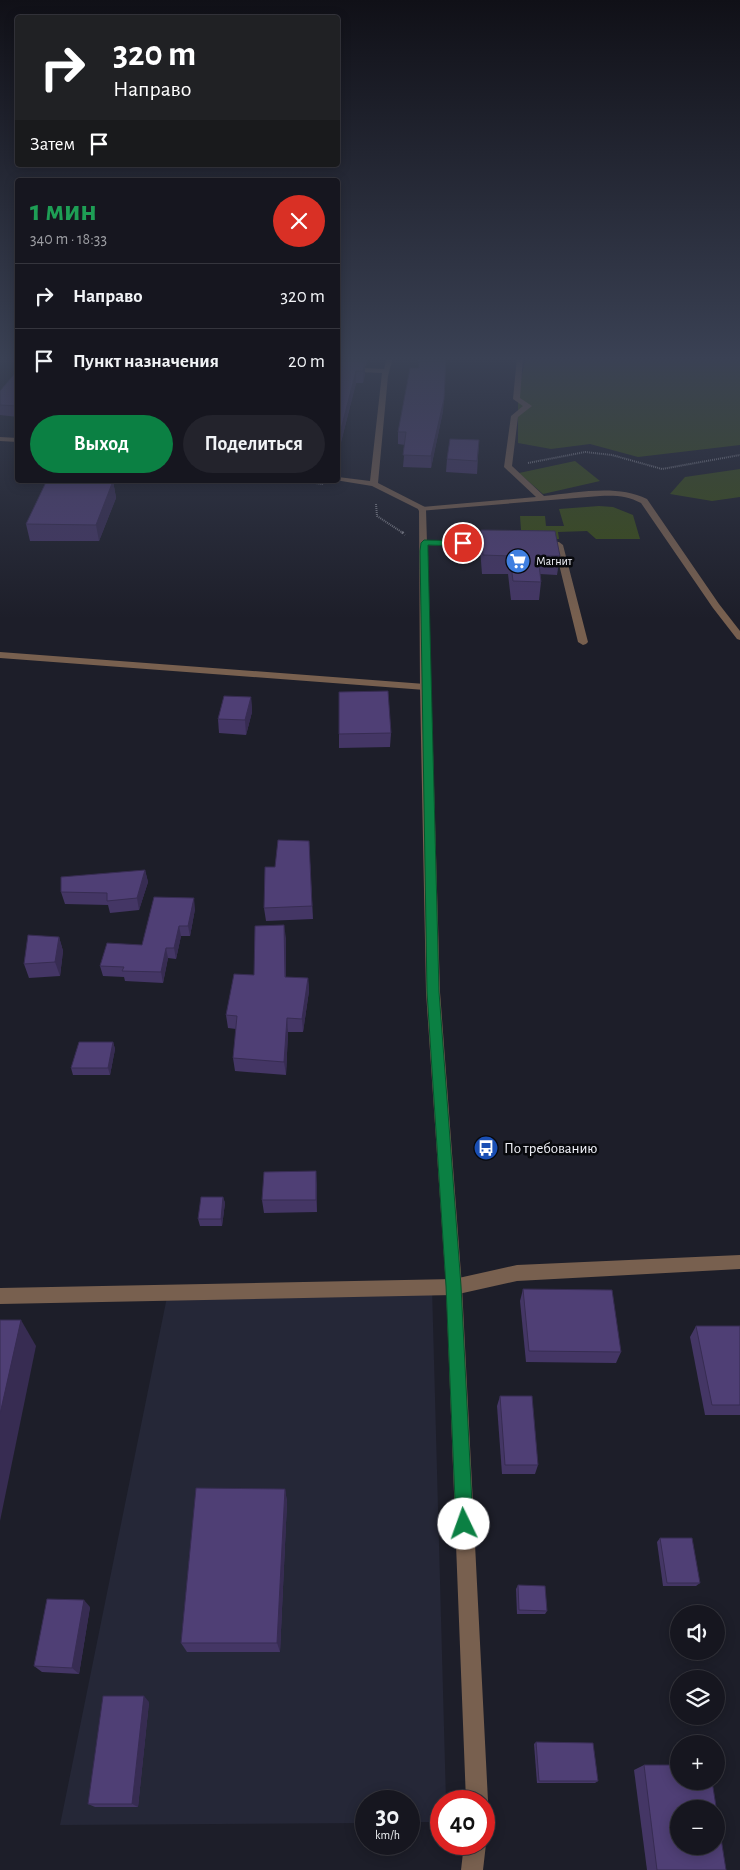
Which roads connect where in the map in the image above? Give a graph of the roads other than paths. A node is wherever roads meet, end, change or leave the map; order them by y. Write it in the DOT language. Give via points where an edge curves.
graph roads {
  1 [pos="378,444"];
  2 [pos="511,444"];
  3 [pos="340,479"];
  4 [pos="374,484"];
  5 [pos="542,498"];
  6 [pos="422,509"];
  7 [pos="424,543"];
  8 [pos="511,544"];
  9 [pos="530,545"];
  10 [pos="740,637"];
  11 [pos="583,642"];
  12 [pos="0,655"];
  13 [pos="426,687"];
  14 [pos="740,1262"];
  15 [pos="454,1286"];
  16 [pos="0,1296"];
  17 [pos="477,1790"];
  18 [pos="474,1855"];
  19 [pos="472,1870"];
  1 -- 4 [label="street"];
  2 -- 5 [label="street" via="508,467"];
  3 -- 4 [label="street"];
  4 -- 6 [label="street"];
  5 -- 6 [label="street"];
  5 -- 10 [label="street" via="622,492 644,501"];
  6 -- 7 [label="street"];
  7 -- 8 [label="street"];
  7 -- 13 [label="street"];
  9 -- 11 [label="street" via="560,545"];
  12 -- 13 [label="street"];
  13 -- 15 [label="street" via="433,992"];
  14 -- 15 [label="street" via="517,1273"];
  15 -- 16 [label="street"];
  15 -- 17 [label="street"];
  18 -- 19 [label="street"];
}
